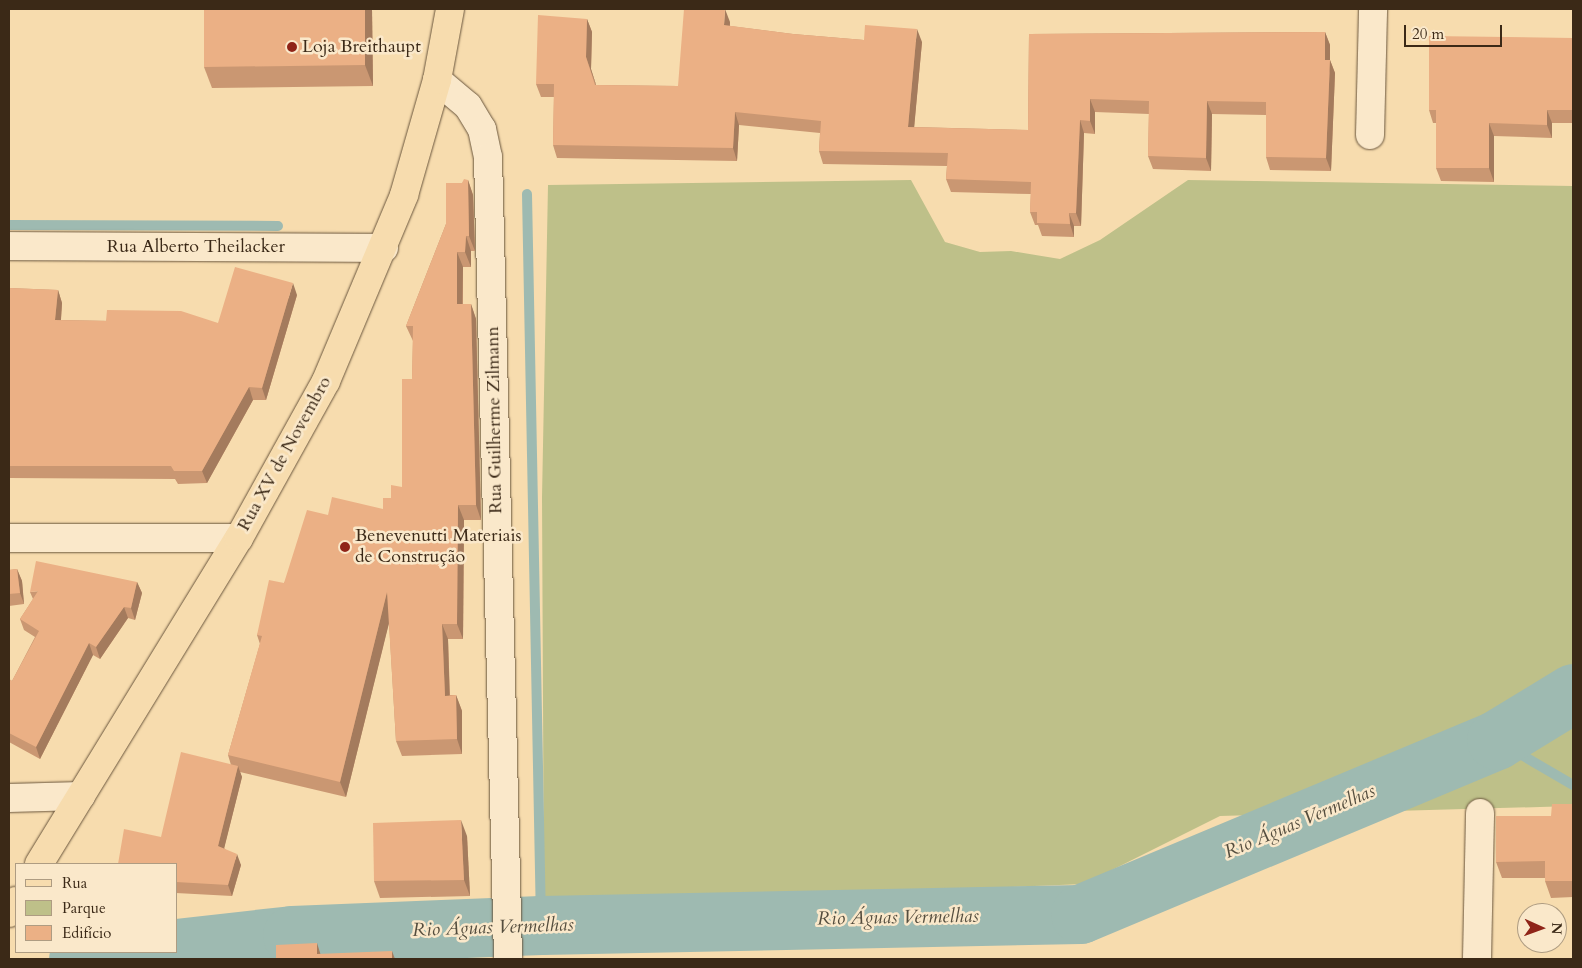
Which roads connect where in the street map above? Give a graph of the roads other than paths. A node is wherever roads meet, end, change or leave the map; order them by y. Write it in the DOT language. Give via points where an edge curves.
graph roads {
  1 [pos="450,9"];
  2 [pos="1372,9"];
  3 [pos="437,80"];
  4 [pos="1370,135"];
  5 [pos="9,246"];
  6 [pos="384,248"];
  7 [pos="9,538"];
  8 [pos="239,538"];
  9 [pos="81,796"];
  10 [pos="9,798"];
  11 [pos="1480,813"];
  12 [pos="40,863"];
  13 [pos="507,951"];
  14 [pos="1477,959"];
  1 -- 3 [label="main road, Rua XV de Novembro"];
  2 -- 4 [label="street"];
  3 -- 6 [label="main road, Rua XV de Novembro" via="422,140"];
  3 -- 13 [label="street, Rua Guilherme Zilmann" via="468,106 482,129 488,157"];
  5 -- 6 [label="street, Rua Alberto Theilacker"];
  6 -- 8 [label="main road, Rua XV de Novembro" via="326,381"];
  7 -- 8 [label="street"];
  8 -- 9 [label="main road, Rua XV de Novembro"];
  9 -- 10 [label="street"];
  9 -- 12 [label="main road, Rua XV de Novembro"];
  11 -- 14 [label="street"];
}
